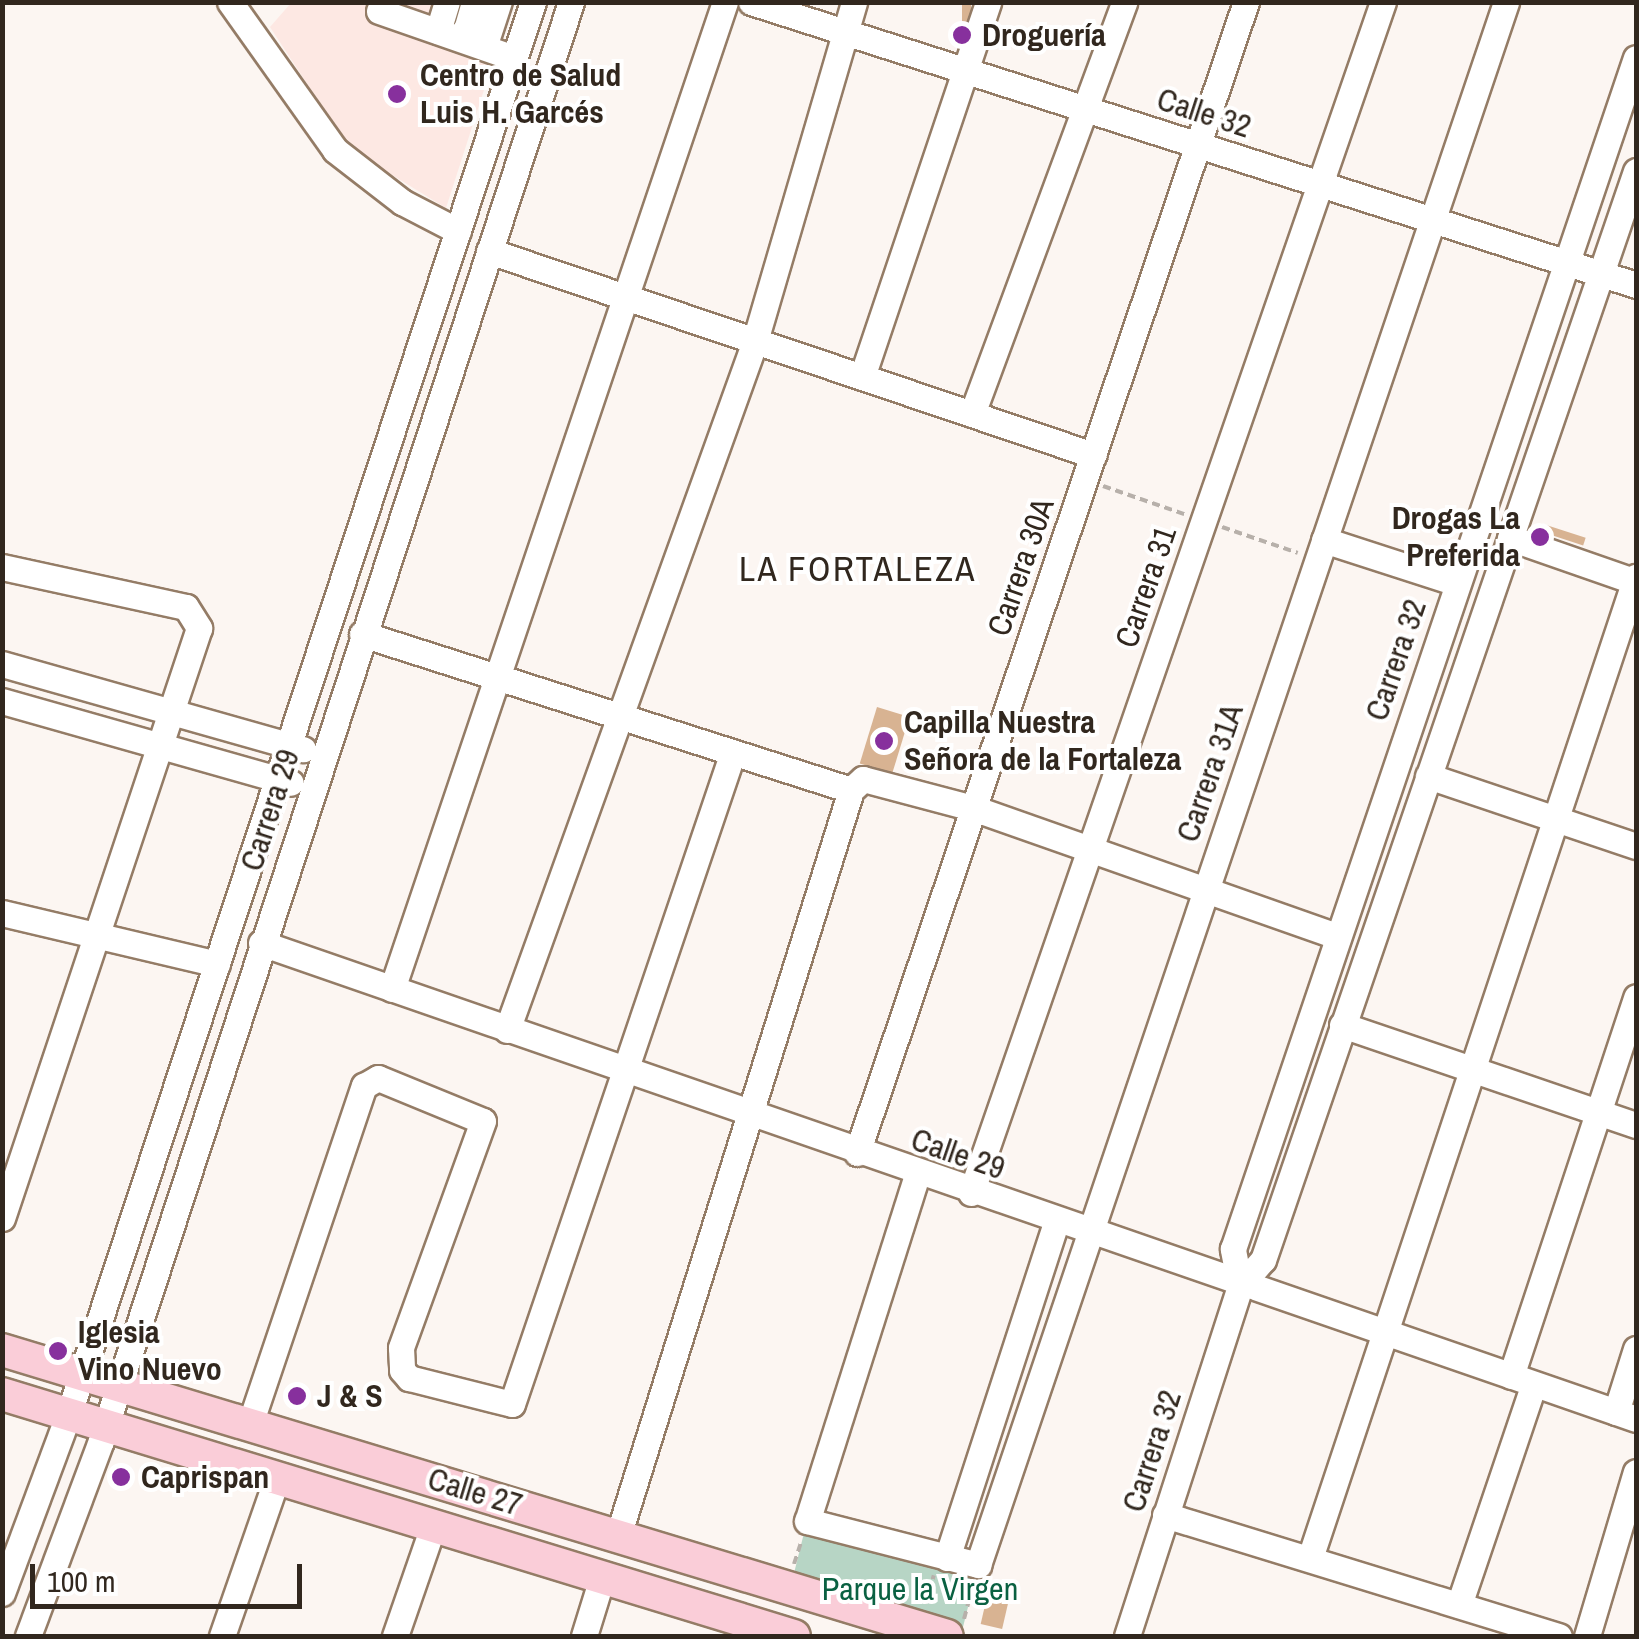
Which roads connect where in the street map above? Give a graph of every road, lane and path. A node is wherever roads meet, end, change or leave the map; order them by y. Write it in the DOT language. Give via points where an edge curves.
graph roads {
  1 [pos="474,2"];
  2 [pos="498,2"];
  3 [pos="533,2"];
  4 [pos="571,2"];
  5 [pos="725,2"];
  6 [pos="751,2"];
  7 [pos="854,2"];
  8 [pos="988,2"];
  9 [pos="1124,2"];
  10 [pos="1246,2"];
  11 [pos="1384,2"];
  12 [pos="1506,2"];
  13 [pos="243,9"];
  14 [pos="379,10"];
  15 [pos="442,19"];
  16 [pos="466,30"];
  17 [pos="844,32"];
  18 [pos="514,58"];
  19 [pos="1636,58"];
  20 [pos="965,71"];
  21 [pos="1085,109"];
  22 [pos="1198,145"];
  23 [pos="1636,171"];
  24 [pos="1320,184"];
  25 [pos="1432,220"];
  26 [pos="458,232"];
  27 [pos="489,251"];
  28 [pos="1566,262"];
  29 [pos="1602,274"];
  30 [pos="1636,285"];
  31 [pos="626,298"];
  32 [pos="755,341"];
  33 [pos="862,377"];
  34 [pos="972,414"];
  35 [pos="1093,455"];
  36 [pos="1510,538"];
  37 [pos="1324,540"];
  38 [pos="2,567"];
  39 [pos="1636,580"];
  40 [pos="1457,583"];
  41 [pos="362,634"];
  42 [pos="2,664"];
  43 [pos="496,677"];
  44 [pos="2,701"];
  45 [pos="171,712"];
  46 [pos="621,716"];
  47 [pos="289,745"];
  48 [pos="160,748"];
  49 [pos="733,752"];
  50 [pos="322,754"];
  51 [pos="1428,776"];
  52 [pos="277,780"];
  53 [pos="311,788"];
  54 [pos="851,790"];
  55 [pos="973,808"];
  56 [pos="1554,819"];
  57 [pos="1636,846"];
  58 [pos="1090,848"];
  59 [pos="1206,888"];
  60 [pos="2,913"];
  61 [pos="96,936"];
  62 [pos="1336,936"];
  63 [pos="261,943"];
  64 [pos="216,964"];
  65 [pos="392,989"];
  66 [pos="1636,997"];
  67 [pos="1342,1025"];
  68 [pos="508,1030"];
  69 [pos="1471,1068"];
  70 [pos="628,1072"];
  71 [pos="1599,1110"];
  72 [pos="749,1115"];
  73 [pos="1636,1125"];
  74 [pos="2,1133"];
  75 [pos="28,1142"];
  76 [pos="857,1153"];
  77 [pos="917,1175"];
  78 [pos="971,1193"];
  79 [pos="2,1218"];
  80 [pos="1056,1222"];
  81 [pos="1088,1233"];
  82 [pos="1240,1286"];
  83 [pos="1382,1333"];
  84 [pos="1636,1349"];
  85 [pos="2,1350"];
  86 [pos="80,1377"];
  87 [pos="1522,1380"];
  88 [pos="118,1388"];
  89 [pos="2,1394"];
  90 [pos="68,1416"];
  91 [pos="1626,1416"];
  92 [pos="251,1422"];
  93 [pos="106,1428"];
  94 [pos="1636,1472"];
  95 [pos="277,1478"];
  96 [pos="1165,1516"];
  97 [pos="433,1526"];
  98 [pos="618,1536"];
  99 [pos="944,1557"];
  100 [pos="1310,1558"];
  101 [pos="978,1566"];
  102 [pos="602,1578"];
  103 [pos="2,1594"];
  104 [pos="1459,1605"];
  105 [pos="942,1630"];
  106 [pos="28,1636"];
  107 [pos="222,1636"];
  108 [pos="395,1636"];
  109 [pos="584,1636"];
  110 [pos="794,1636"];
  111 [pos="1127,1636"];
  112 [pos="1559,1636"];
  113 [pos="1587,1636"];
  1 -- 16 [label="street"];
  2 -- 16 [label="street" via="488,38"];
  3 -- 18 [label="street, Carrera 29"];
  4 -- 27 [label="street, Carrera 29"];
  5 -- 31 [label="street"];
  6 -- 17 [label="street, Calle 32"];
  7 -- 17 [label="street"];
  8 -- 20 [label="street"];
  9 -- 21 [label="street"];
  10 -- 22 [label="street, Carrera 30A"];
  11 -- 24 [label="street, Carrera 31"];
  12 -- 25 [label="street, Carrera 31A"];
  13 -- 26 [label="street" via="314,125 356,171"];
  14 -- 15 [label="street"];
  15 -- 16 [label="street"];
  15 -- 18 [label="street"];
  17 -- 20 [label="street, Calle 32"];
  17 -- 32 [label="street"];
  18 -- 26 [label="street, Carrera 29"];
  19 -- 28 [label="street, Carrera 32"];
  20 -- 21 [label="street, Calle 32"];
  20 -- 33 [label="street"];
  21 -- 22 [label="street, Calle 32"];
  21 -- 34 [label="street"];
  22 -- 24 [label="street, Calle 32"];
  22 -- 35 [label="street, Carrera 30A"];
  23 -- 29 [label="street, Carrera 32"];
  24 -- 25 [label="street, Calle 32"];
  24 -- 58 [label="street, Carrera 31"];
  25 -- 28 [label="street, Calle 32"];
  25 -- 37 [label="street, Carrera 31A"];
  26 -- 47 [label="street, Carrera 29"];
  27 -- 31 [label="street"];
  27 -- 41 [label="street, Carrera 29"];
  28 -- 29 [label="street, Calle 32"];
  28 -- 40 [label="street, Carrera 32"];
  29 -- 30 [label="street, Calle 32"];
  29 -- 36 [label="street, Carrera 32"];
  31 -- 32 [label="street"];
  31 -- 43 [label="street"];
  32 -- 33 [label="street"];
  32 -- 46 [label="street"];
  33 -- 34 [label="street"];
  34 -- 35 [label="street"];
  35 -- 55 [label="street, Carrera 30A"];
  36 -- 39 [label="street"];
  36 -- 51 [label="street, Carrera 32"];
  37 -- 40 [label="street"];
  37 -- 59 [label="street, Carrera 31A"];
  38 -- 45 [label="street" via="186,607 200,628"];
  39 -- 56 [label="street"];
  40 -- 62 [label="street, Carrera 32"];
  41 -- 43 [label="street"];
  41 -- 50 [label="street, Carrera 29"];
  42 -- 45 [label="street"];
  43 -- 46 [label="street"];
  43 -- 65 [label="street"];
  44 -- 48 [label="street"];
  45 -- 47 [label="street"];
  45 -- 48 [label="street"];
  46 -- 49 [label="street"];
  46 -- 68 [label="street"];
  47 -- 50 [label="street"];
  47 -- 52 [label="street, Carrera 29"];
  48 -- 52 [label="street"];
  48 -- 61 [label="street"];
  49 -- 54 [label="street"];
  49 -- 70 [label="street"];
  50 -- 53 [label="street, Carrera 29"];
  51 -- 56 [label="street"];
  51 -- 67 [label="street, Carrera 32"];
  52 -- 53 [label="street"];
  52 -- 64 [label="street, Carrera 29"];
  53 -- 63 [label="street, Carrera 29"];
  54 -- 55 [label="street" via="862,779 884,779"];
  54 -- 72 [label="street"];
  55 -- 58 [label="street"];
  55 -- 76 [label="street, Carrera 30A"];
  56 -- 57 [label="street"];
  56 -- 69 [label="street"];
  58 -- 59 [label="street"];
  58 -- 78 [label="street, Carrera 31"];
  59 -- 62 [label="street"];
  59 -- 81 [label="street, Carrera 31A"];
  60 -- 61 [label="street"];
  61 -- 64 [label="street"];
  61 -- 75 [label="street"];
  62 -- 82 [label="street, Carrera 32" via="1233,1250"];
  63 -- 65 [label="street, Calle 29"];
  63 -- 88 [label="street, Carrera 29"];
  64 -- 86 [label="street, Carrera 29"];
  65 -- 68 [label="street, Calle 29"];
  66 -- 71 [label="street"];
  67 -- 69 [label="street"];
  67 -- 82 [label="street, Carrera 32" via="1263,1260"];
  68 -- 70 [label="street, Calle 29"];
  69 -- 71 [label="street"];
  69 -- 83 [label="street"];
  70 -- 72 [label="street, Calle 29"];
  70 -- 92 [label="street" via="512,1404 409,1378 401,1348 484,1130 478,1114 378,1078 364,1086"];
  71 -- 73 [label="street"];
  71 -- 87 [label="street"];
  72 -- 76 [label="street, Calle 29"];
  72 -- 98 [label="street"];
  74 -- 75 [label="street"];
  75 -- 79 [label="street"];
  76 -- 77 [label="street, Calle 29"];
  77 -- 78 [label="street, Calle 29"];
  77 -- 99 [label="street" via="808,1521"];
  78 -- 80 [label="street, Calle 29"];
  80 -- 81 [label="street, Calle 29"];
  80 -- 99 [label="street"];
  81 -- 82 [label="street, Calle 29"];
  81 -- 101 [label="street, Carrera 31A"];
  82 -- 83 [label="street, Calle 29"];
  82 -- 96 [label="street, Carrera 32"];
  83 -- 87 [label="street, Calle 29"];
  83 -- 100 [label="street"];
  84 -- 91 [label="street"];
  85 -- 86 [label="main road, Calle 27"];
  86 -- 88 [label="main road, Calle 27"];
  86 -- 90 [label="street, Carrera 29"];
  87 -- 91 [label="street, Calle 29"];
  87 -- 104 [label="street"];
  88 -- 92 [label="main road, Calle 27"];
  88 -- 93 [label="street, Carrera 29"];
  89 -- 90 [label="main road, Calle 27"];
  90 -- 93 [label="main road, Calle 27"];
  90 -- 103 [label="street, Carrera 29"];
  92 -- 98 [label="main road, Calle 27"];
  93 -- 95 [label="main road, Calle 27"];
  93 -- 106 [label="street, Carrera 29"];
  94 -- 113 [label="street"];
  95 -- 97 [label="main road, Calle 27"];
  95 -- 107 [label="street"];
  96 -- 100 [label="street"];
  96 -- 111 [label="street, Carrera 32"];
  97 -- 102 [label="main road, Calle 27"];
  97 -- 108 [label="street"];
  98 -- 105 [label="main road, Calle 27"];
  99 -- 101 [label="street"];
  99 -- 105 [label="path"];
  100 -- 104 [label="street"];
  101 -- 105 [label="path"];
  102 -- 109 [label="street"];
  102 -- 110 [label="main road, Calle 27"];
  104 -- 112 [label="street"];
}
